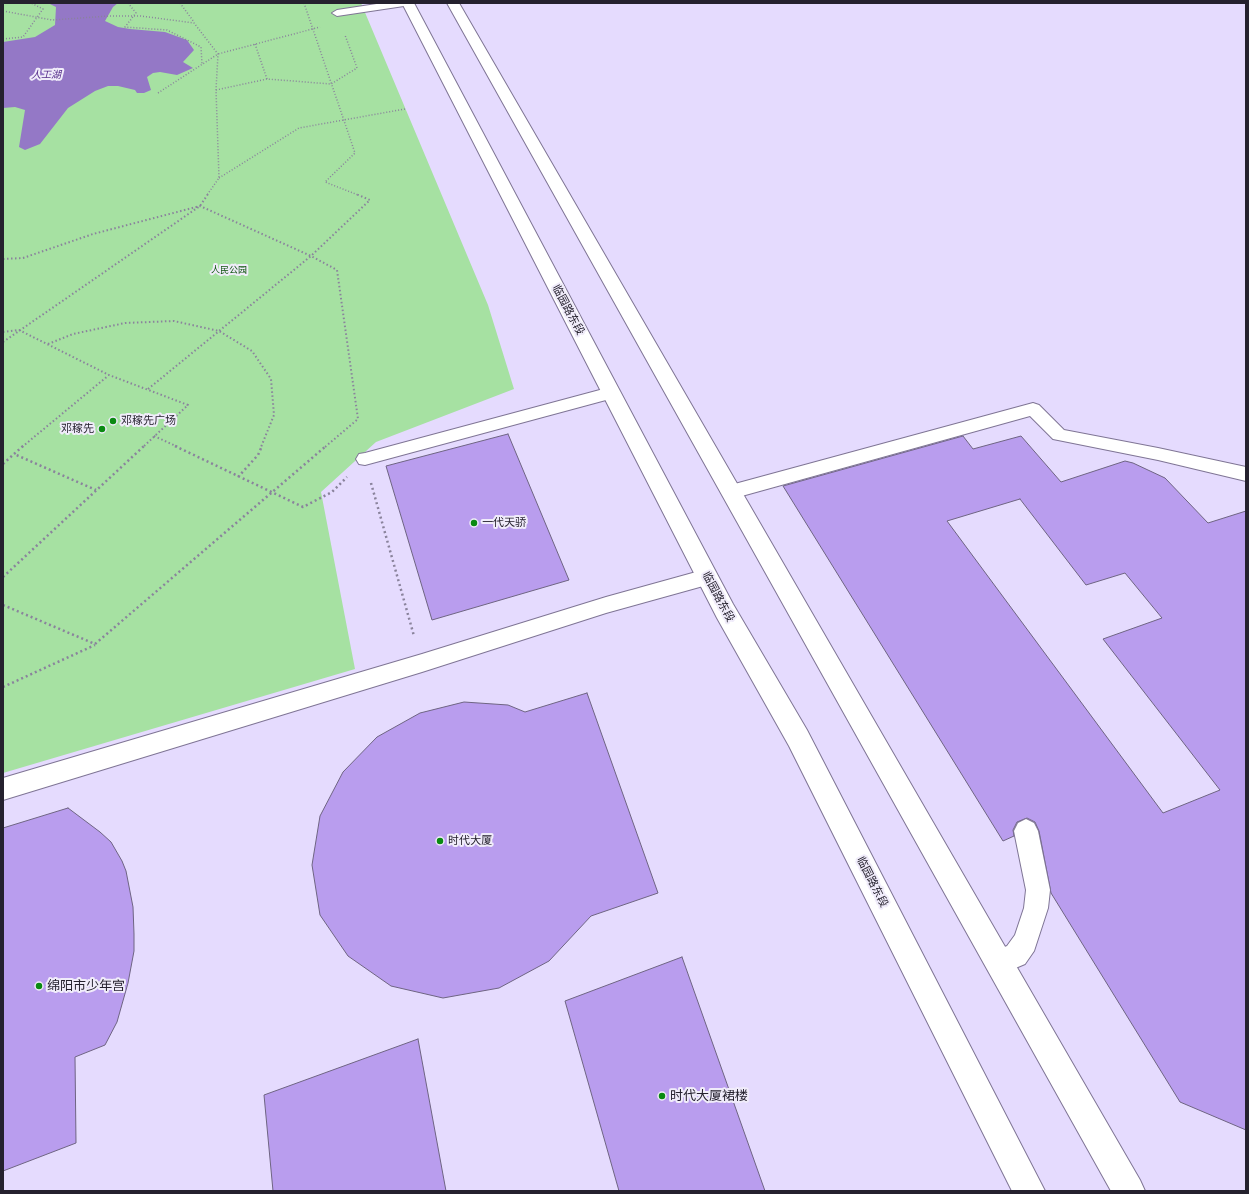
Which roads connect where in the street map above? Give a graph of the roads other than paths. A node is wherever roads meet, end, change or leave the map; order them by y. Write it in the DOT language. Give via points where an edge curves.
graph roads {
  1 [pos="404,3"];
  2 [pos="408,3"];
  3 [pos="453,3"];
  4 [pos="337,13"];
  5 [pos="611,393"];
  6 [pos="364,459"];
  7 [pos="1246,474"];
  8 [pos="731,492"];
  9 [pos="707,577"];
  10 [pos="3,789"];
  11 [pos="1026,831"];
  12 [pos="999,962"];
  13 [pos="1029,1191"];
  14 [pos="1129,1191"];
  1 -- 4 [label="lane"];
  2 -- 5 [label="main road, 临园路东段"];
  3 -- 8 [label="main road"];
  5 -- 6 [label="lane"];
  5 -- 9 [label="main road, 临园路东段"];
  7 -- 8 [label="lane" via="1059,435 1034,409"];
  8 -- 12 [label="main road"];
  9 -- 10 [label="lane" via="606,605"];
  9 -- 13 [label="main road, 临园路东段" via="798,738"];
  11 -- 12 [label="lane" via="1038,890 1036,908 1025,942 1016,954"];
  12 -- 14 [label="main road"];
}
